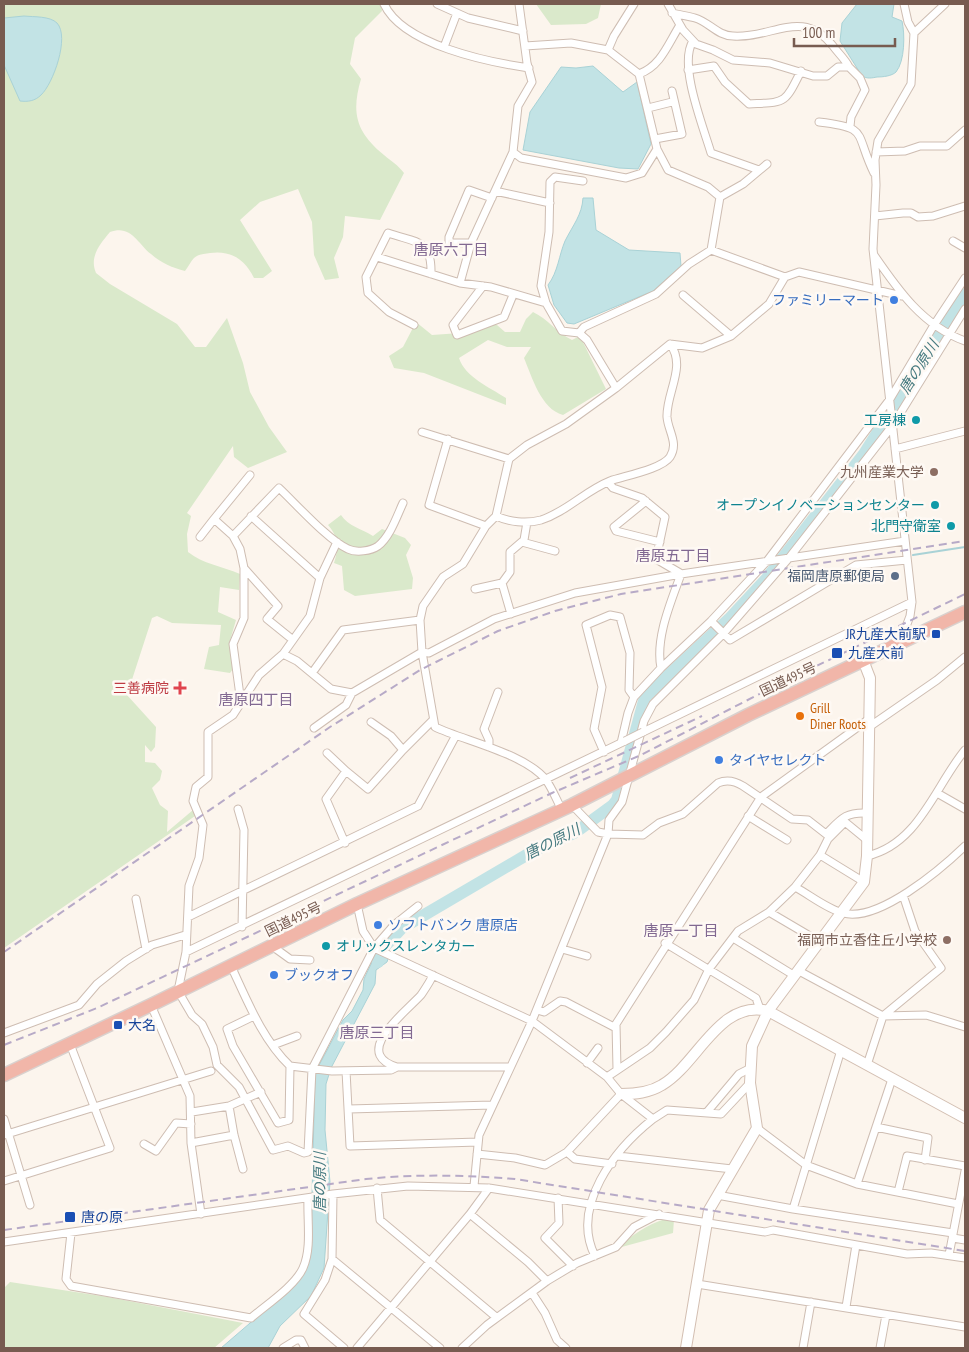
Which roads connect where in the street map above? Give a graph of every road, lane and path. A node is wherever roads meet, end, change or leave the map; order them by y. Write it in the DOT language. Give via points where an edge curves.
graph roads {
  1 [pos="384,4"];
  2 [pos="436,4"];
  3 [pos="519,4"];
  4 [pos="634,4"];
  5 [pos="668,4"];
  6 [pos="904,4"];
  7 [pos="946,4"];
  8 [pos="457,13"];
  9 [pos="672,13"];
  10 [pos="680,25"];
  11 [pos="523,30"];
  12 [pos="914,33"];
  13 [pos="693,40"];
  14 [pos="444,46"];
  15 [pos="525,46"];
  16 [pos="608,50"];
  17 [pos="849,67"];
  18 [pos="529,68"];
  19 [pos="688,70"];
  20 [pos="801,71"];
  21 [pos="639,74"];
  22 [pos="672,91"];
  23 [pos="672,102"];
  24 [pos="648,108"];
  25 [pos="818,122"];
  26 [pos="850,126"];
  27 [pos="965,130"];
  28 [pos="655,140"];
  29 [pos="657,149"];
  30 [pos="513,152"];
  31 [pos="876,152"];
  32 [pos="767,164"];
  33 [pos="759,170"];
  34 [pos="876,177"];
  35 [pos="583,181"];
  36 [pos="494,194"];
  37 [pos="720,197"];
  38 [pos="550,203"];
  39 [pos="965,206"];
  40 [pos="875,216"];
  41 [pos="953,241"];
  42 [pos="471,243"];
  43 [pos="965,248"];
  44 [pos="711,250"];
  45 [pos="874,255"];
  46 [pos="377,257"];
  47 [pos="431,274"];
  48 [pos="786,277"];
  49 [pos="965,278"];
  50 [pos="460,283"];
  51 [pos="483,286"];
  52 [pos="876,291"];
  53 [pos="514,295"];
  54 [pos="683,295"];
  55 [pos="902,296"];
  56 [pos="546,303"];
  57 [pos="965,309"];
  58 [pos="414,325"];
  59 [pos="935,326"];
  60 [pos="579,333"];
  61 [pos="947,334"];
  62 [pos="731,336"];
  63 [pos="965,342"];
  64 [pos="670,344"];
  65 [pos="616,388"];
  66 [pos="891,401"];
  67 [pos="893,422"];
  68 [pos="965,431"];
  69 [pos="422,432"];
  70 [pos="448,439"];
  71 [pos="895,450"];
  72 [pos="509,459"];
  73 [pos="250,475"];
  74 [pos="608,482"];
  75 [pos="646,501"];
  76 [pos="403,503"];
  77 [pos="250,516"];
  78 [pos="496,516"];
  79 [pos="214,519"];
  80 [pos="527,522"];
  81 [pos="486,526"];
  82 [pos="233,536"];
  83 [pos="200,537"];
  84 [pos="905,541"];
  85 [pos="337,542"];
  86 [pos="522,542"];
  87 [pos="660,542"];
  88 [pos="556,551"];
  89 [pos="787,558"];
  90 [pos="770,560"];
  91 [pos="907,560"];
  92 [pos="244,568"];
  93 [pos="681,574"];
  94 [pos="320,578"];
  95 [pos="502,583"];
  96 [pos="475,589"];
  97 [pos="912,602"];
  98 [pos="965,612"];
  99 [pos="511,614"];
  100 [pos="420,620"];
  101 [pos="712,623"];
  102 [pos="722,633"];
  103 [pos="293,640"];
  104 [pos="901,640"];
  105 [pos="422,652"];
  106 [pos="283,654"];
  107 [pos="965,657"];
  108 [pos="863,660"];
  109 [pos="661,668"];
  110 [pos="312,673"];
  111 [pos="498,692"];
  112 [pos="352,693"];
  113 [pos="634,697"];
  114 [pos="241,703"];
  115 [pos="433,720"];
  116 [pos="371,722"];
  117 [pos="869,723"];
  118 [pos="314,728"];
  119 [pos="455,737"];
  120 [pos="623,742"];
  121 [pos="489,747"];
  122 [pos="402,750"];
  123 [pos="965,750"];
  124 [pos="604,752"];
  125 [pos="327,753"];
  126 [pos="346,771"];
  127 [pos="628,778"];
  128 [pos="547,780"];
  129 [pos="937,793"];
  130 [pos="761,797"];
  131 [pos="238,809"];
  132 [pos="965,809"];
  133 [pos="571,810"];
  134 [pos="867,813"];
  135 [pos="748,816"];
  136 [pos="608,834"];
  137 [pos="787,840"];
  138 [pos="867,840"];
  139 [pos="345,842"];
  140 [pos="965,846"];
  141 [pos="820,855"];
  142 [pos="867,856"];
  143 [pos="864,882"];
  144 [pos="795,886"];
  145 [pos="242,890"];
  146 [pos="903,895"];
  147 [pos="136,899"];
  148 [pos="357,904"];
  149 [pos="418,906"];
  150 [pos="769,912"];
  151 [pos="842,913"];
  152 [pos="188,917"];
  153 [pos="242,927"];
  154 [pos="185,935"];
  155 [pos="733,938"];
  156 [pos="820,942"];
  157 [pos="665,943"];
  158 [pos="272,946"];
  159 [pos="374,948"];
  160 [pos="562,948"];
  161 [pos="146,949"];
  162 [pos="186,952"];
  163 [pos="587,956"];
  164 [pos="310,960"];
  165 [pos="231,966"];
  166 [pos="709,969"];
  167 [pos="797,974"];
  168 [pos="433,975"];
  169 [pos="178,991"];
  170 [pos="151,1005"];
  171 [pos="536,1010"];
  172 [pos="764,1010"];
  173 [pos="254,1016"];
  174 [pos="882,1016"];
  175 [pos="532,1021"];
  176 [pos="965,1026"];
  177 [pos="614,1027"];
  178 [pos="4,1033"];
  179 [pos="297,1036"];
  180 [pos="70,1044"];
  181 [pos="273,1045"];
  182 [pos="598,1048"];
  183 [pos="841,1050"];
  184 [pos="587,1063"];
  185 [pos="868,1065"];
  186 [pos="290,1066"];
  187 [pos="397,1067"];
  188 [pos="509,1067"];
  189 [pos="314,1069"];
  190 [pos="750,1069"];
  191 [pos="617,1070"];
  192 [pos="211,1071"];
  193 [pos="346,1071"];
  194 [pos="4,1074"];
  195 [pos="183,1078"];
  196 [pos="607,1078"];
  197 [pos="892,1079"];
  198 [pos="750,1083"];
  199 [pos="261,1092"];
  200 [pos="621,1094"];
  201 [pos="246,1099"];
  202 [pos="492,1105"];
  203 [pos="229,1106"];
  204 [pos="93,1108"];
  205 [pos="348,1109"];
  206 [pos="192,1112"];
  207 [pos="707,1112"];
  208 [pos="965,1118"];
  209 [pos="4,1119"];
  210 [pos="653,1119"];
  211 [pos="191,1124"];
  212 [pos="876,1127"];
  213 [pos="757,1128"];
  214 [pos="6,1135"];
  215 [pos="234,1135"];
  216 [pos="478,1142"];
  217 [pos="191,1143"];
  218 [pos="144,1144"];
  219 [pos="568,1152"];
  220 [pos="477,1154"];
  221 [pos="618,1156"];
  222 [pos="925,1160"];
  223 [pos="612,1164"];
  224 [pos="806,1165"];
  225 [pos="965,1166"];
  226 [pos="243,1169"];
  227 [pos="732,1169"];
  228 [pos="965,1171"];
  229 [pos="21,1176"];
  230 [pos="4,1181"];
  231 [pos="857,1184"];
  232 [pos="474,1186"];
  233 [pos="377,1188"];
  234 [pos="489,1188"];
  235 [pos="898,1192"];
  236 [pos="332,1194"];
  237 [pos="717,1195"];
  238 [pos="310,1198"];
  239 [pos="558,1198"];
  240 [pos="590,1203"];
  241 [pos="958,1204"];
  242 [pos="30,1205"];
  243 [pos="793,1209"];
  244 [pos="201,1214"];
  245 [pos="470,1214"];
  246 [pos="660,1214"];
  247 [pos="706,1224"];
  248 [pos="71,1233"];
  249 [pos="953,1236"];
  250 [pos="965,1240"];
  251 [pos="4,1242"];
  252 [pos="856,1245"];
  253 [pos="949,1255"];
  254 [pos="595,1256"];
  255 [pos="965,1258"];
  256 [pos="332,1259"];
  257 [pos="429,1261"];
  258 [pos="573,1266"];
  259 [pos="548,1281"];
  260 [pos="697,1284"];
  261 [pos="532,1293"];
  262 [pos="811,1302"];
  263 [pos="846,1307"];
  264 [pos="391,1308"];
  265 [pos="886,1315"];
  266 [pos="496,1317"];
  267 [pos="965,1327"];
  268 [pos="283,1348"];
  269 [pos="305,1348"];
  270 [pos="344,1348"];
  271 [pos="357,1348"];
  272 [pos="440,1348"];
  273 [pos="462,1348"];
  274 [pos="566,1348"];
  275 [pos="686,1348"];
  276 [pos="803,1348"];
  277 [pos="880,1348"];
  1 -- 14 [label="street" via="392,17 407,30"];
  2 -- 8 [label="street"];
  3 -- 11 [label="street"];
  4 -- 16 [label="street"];
  5 -- 9 [label="street"];
  6 -- 12 [label="street"];
  7 -- 12 [label="street"];
  8 -- 11 [label="street"];
  8 -- 14 [label="street"];
  9 -- 10 [label="street"];
  9 -- 17 [label="street" via="696,18 730,36 789,26 813,28 827,38"];
  10 -- 13 [label="street"];
  10 -- 21 [label="street" via="658,62"];
  11 -- 15 [label="street"];
  12 -- 31 [label="street" via="911,84 878,141"];
  13 -- 19 [label="street" via="689,47"];
  13 -- 20 [label="street" via="733,60 770,63"];
  14 -- 18 [label="street" via="470,57"];
  15 -- 16 [label="street" via="571,43"];
  15 -- 18 [label="street"];
  16 -- 21 [label="street"];
  17 -- 20 [label="street" via="838,67 827,76 813,76"];
  17 -- 26 [label="street" via="860,78 865,90 851,117"];
  18 -- 30 [label="street" via="532,82 518,106"];
  19 -- 20 [label="street" via="714,66 725,82 749,104 780,102 787,98"];
  19 -- 33 [label="street" via="711,153"];
  21 -- 24 [label="street"];
  22 -- 28 [label="street" via="682,134"];
  23 -- 24 [label="street"];
  24 -- 28 [label="street"];
  25 -- 26 [label="street"];
  26 -- 34 [label="street" via="864,144"];
  27 -- 31 [label="street" via="947,146"];
  28 -- 29 [label="street"];
  29 -- 30 [label="street" via="642,172 626,178 521,158"];
  29 -- 37 [label="street" via="668,170"];
  30 -- 36 [label="street"];
  31 -- 34 [label="street"];
  32 -- 33 [label="street"];
  33 -- 37 [label="street"];
  34 -- 40 [label="street"];
  35 -- 38 [label="street" via="555,177 550,182"];
  36 -- 38 [label="street"];
  36 -- 42 [label="street"];
  36 -- 42 [label="street" via="469,190 449,243"];
  37 -- 44 [label="street"];
  38 -- 56 [label="street" via="541,286"];
  39 -- 40 [label="street" via="933,216 903,213"];
  40 -- 45 [label="street"];
  41 -- 43 [label="street"];
  42 -- 50 [label="street"];
  44 -- 48 [label="street"];
  44 -- 60 [label="street" via="689,264 656,294 584,327"];
  45 -- 52 [label="street"];
  45 -- 55 [label="street"];
  46 -- 47 [label="street"];
  46 -- 47 [label="street" via="388,233 429,250"];
  46 -- 58 [label="street" via="366,277 368,293 389,312"];
  47 -- 50 [label="street"];
  48 -- 52 [label="street" via="799,272"];
  48 -- 62 [label="street" via="769,304"];
  49 -- 59 [label="street"];
  50 -- 51 [label="street"];
  51 -- 53 [label="street"];
  51 -- 53 [label="street" via="453,324 457,335 504,317"];
  52 -- 55 [label="street"];
  52 -- 66 [label="street"];
  53 -- 56 [label="street"];
  54 -- 62 [label="street"];
  55 -- 59 [label="street"];
  56 -- 60 [label="street" via="562,331"];
  57 -- 61 [label="street"];
  59 -- 61 [label="street"];
  59 -- 66 [label="street"];
  60 -- 65 [label="street" via="587,340"];
  61 -- 63 [label="street"];
  61 -- 67 [label="street"];
  62 -- 64 [label="street" via="702,348"];
  64 -- 65 [label="street"];
  64 -- 74 [label="street" via="676,351 677,369 667,417 674,439 669,458 661,464"];
  65 -- 72 [label="street"];
  66 -- 67 [label="street"];
  66 -- 90 [label="street"];
  67 -- 71 [label="street"];
  67 -- 89 [label="street"];
  68 -- 71 [label="street"];
  69 -- 70 [label="street"];
  70 -- 72 [label="street"];
  70 -- 81 [label="street" via="429,505"];
  71 -- 84 [label="street"];
  72 -- 78 [label="street"];
  73 -- 79 [label="street"];
  74 -- 75 [label="street" via="613,488"];
  74 -- 80 [label="street" via="556,514"];
  75 -- 87 [label="street" via="665,518"];
  75 -- 87 [label="street" via="614,527 616,531"];
  76 -- 85 [label="street" via="388,534 378,546 365,551 349,550"];
  77 -- 82 [label="street"];
  77 -- 85 [label="street" via="279,488"];
  77 -- 94 [label="street"];
  78 -- 80 [label="street" via="507,522"];
  78 -- 81 [label="street"];
  79 -- 82 [label="street"];
  79 -- 83 [label="street"];
  80 -- 86 [label="street"];
  81 -- 100 [label="street" via="463,564 436,585 423,606"];
  82 -- 92 [label="street"];
  84 -- 89 [label="street"];
  84 -- 91 [label="street"];
  85 -- 94 [label="street"];
  86 -- 88 [label="street"];
  86 -- 95 [label="street" via="510,552 510,572"];
  87 -- 93 [label="street" via="656,559"];
  89 -- 90 [label="street"];
  89 -- 102 [label="street"];
  90 -- 93 [label="street"];
  90 -- 101 [label="street"];
  91 -- 97 [label="street"];
  91 -- 102 [label="street" via="856,565 730,640"];
  92 -- 103 [label="street" via="278,606 266,619"];
  92 -- 114 [label="street" via="244,618 233,644"];
  93 -- 99 [label="street" via="575,593"];
  93 -- 109 [label="street" via="666,617 658,655"];
  94 -- 103 [label="street" via="310,616"];
  95 -- 96 [label="street"];
  95 -- 99 [label="street"];
  97 -- 104 [label="street"];
  97 -- 120 [label="street, bridge"];
  98 -- 104 [label="highway, 国道495号"];
  99 -- 105 [label="street" via="494,619 429,653"];
  100 -- 105 [label="street"];
  100 -- 110 [label="street" via="343,630"];
  101 -- 102 [label="street"];
  101 -- 109 [label="street"];
  102 -- 127 [label="street" via="653,704 644,721"];
  103 -- 106 [label="street"];
  104 -- 108 [label="highway, 国道495号"];
  105 -- 112 [label="street"];
  105 -- 115 [label="street"];
  106 -- 110 [label="street"];
  106 -- 114 [label="street" via="259,675"];
  107 -- 117 [label="street" via="937,680"];
  108 -- 117 [label="street" via="870,678"];
  108 -- 127 [label="highway, 国道495号"];
  109 -- 113 [label="street"];
  110 -- 112 [label="street" via="331,689"];
  111 -- 121 [label="street" via="484,728"];
  112 -- 118 [label="street" via="346,705"];
  113 -- 120 [label="street"];
  113 -- 124 [label="street" via="629,690 630,652 620,617 610,615 586,625 602,688 594,729"];
  114 -- 152 [label="street" via="233,715 208,732 208,777 196,787 193,801 203,826 199,858 189,886"];
  115 -- 119 [label="street" via="435,727"];
  115 -- 122 [label="street"];
  116 -- 122 [label="street" via="391,736"];
  117 -- 130 [label="street"];
  117 -- 134 [label="street"];
  119 -- 121 [label="street"];
  119 -- 139 [label="street" via="418,806"];
  120 -- 124 [label="street"];
  121 -- 128 [label="street" via="532,767"];
  122 -- 126 [label="street" via="368,789"];
  123 -- 129 [label="street"];
  124 -- 128 [label="street"];
  125 -- 126 [label="street"];
  126 -- 139 [label="street" via="326,799"];
  127 -- 133 [label="highway, 国道495号"];
  127 -- 136 [label="street" via="622,802 609,820"];
  128 -- 133 [label="street"];
  128 -- 153 [label="street"];
  129 -- 132 [label="street"];
  129 -- 142 [label="street" via="910,830"];
  130 -- 134 [label="street" via="792,820 808,820 826,834 844,816"];
  130 -- 135 [label="street"];
  130 -- 136 [label="street" via="736,782 724,780 683,814 659,823 643,836"];
  131 -- 145 [label="street" via="244,830"];
  133 -- 136 [label="street" via="598,832"];
  133 -- 148 [label="highway, 国道495号"];
  134 -- 138 [label="street"];
  135 -- 137 [label="street"];
  135 -- 157 [label="street" via="729,850"];
  136 -- 160 [label="street"];
  138 -- 141 [label="street" via="846,822 828,839"];
  138 -- 142 [label="street"];
  139 -- 145 [label="street"];
  140 -- 146 [label="street" via="934,874"];
  141 -- 143 [label="street"];
  141 -- 144 [label="street"];
  142 -- 143 [label="street"];
  143 -- 151 [label="street"];
  144 -- 150 [label="street"];
  144 -- 151 [label="street"];
  145 -- 152 [label="street"];
  145 -- 153 [label="street"];
  146 -- 151 [label="street" via="880,908 854,914"];
  146 -- 174 [label="street" via="915,931 941,968"];
  147 -- 161 [label="street"];
  148 -- 158 [label="highway, 国道495号"];
  148 -- 159 [label="street" via="363,931"];
  149 -- 159 [label="street"];
  150 -- 155 [label="street" via="738,931"];
  150 -- 156 [label="street"];
  151 -- 156 [label="street"];
  152 -- 154 [label="street"];
  153 -- 162 [label="street"];
  154 -- 161 [label="street"];
  154 -- 162 [label="street"];
  155 -- 166 [label="street"];
  155 -- 167 [label="street"];
  156 -- 167 [label="street"];
  157 -- 166 [label="street"];
  157 -- 177 [label="street"];
  158 -- 164 [label="street" via="290,959"];
  158 -- 165 [label="highway, 国道495号"];
  159 -- 168 [label="street"];
  159 -- 189 [label="street"];
  160 -- 163 [label="street"];
  160 -- 171 [label="street"];
  161 -- 178 [label="street" via="97,984 79,1005"];
  162 -- 169 [label="street"];
  165 -- 169 [label="highway, 国道495号"];
  165 -- 173 [label="street"];
  166 -- 172 [label="street" via="756,998"];
  166 -- 191 [label="street" via="694,1000 666,1032 650,1048"];
  167 -- 172 [label="street"];
  167 -- 174 [label="street"];
  168 -- 175 [label="street"];
  168 -- 187 [label="street" via="421,994 380,1040 381,1056 388,1064"];
  169 -- 170 [label="highway, 国道495号"];
  169 -- 201 [label="street" via="192,1015 202,1024 217,1065"];
  170 -- 180 [label="highway, 国道495号"];
  170 -- 195 [label="street"];
  171 -- 175 [label="street"];
  171 -- 177 [label="street" via="544,1012 560,1001 566,1002"];
  172 -- 183 [label="street"];
  172 -- 190 [label="street" via="752,1046"];
  172 -- 200 [label="street" via="738,1012 724,1022 684,1067 662,1086 647,1092"];
  173 -- 181 [label="street"];
  173 -- 199 [label="street" via="227,1030"];
  174 -- 176 [label="street" via="926,1015"];
  174 -- 185 [label="street"];
  175 -- 184 [label="street"];
  175 -- 188 [label="street"];
  177 -- 191 [label="street" via="618,1048"];
  179 -- 181 [label="street"];
  180 -- 194 [label="highway, 国道495号"];
  180 -- 204 [label="street"];
  181 -- 186 [label="street"];
  182 -- 184 [label="street"];
  183 -- 185 [label="street"];
  183 -- 224 [label="street"];
  184 -- 196 [label="street"];
  185 -- 197 [label="street"];
  186 -- 189 [label="street"];
  186 -- 199 [label="street" via="289,1120 278,1123"];
  187 -- 188 [label="street"];
  187 -- 193 [label="street" via="391,1070"];
  188 -- 202 [label="street"];
  189 -- 193 [label="street"];
  189 -- 201 [label="street" via="308,1152 288,1146 273,1150"];
  190 -- 198 [label="street"];
  190 -- 207 [label="street" via="739,1074"];
  191 -- 196 [label="street"];
  192 -- 195 [label="street"];
  193 -- 205 [label="street"];
  195 -- 204 [label="street"];
  195 -- 206 [label="street"];
  196 -- 200 [label="street"];
  197 -- 208 [label="street"];
  197 -- 212 [label="street"];
  198 -- 207 [label="street" via="721,1114"];
  198 -- 213 [label="street"];
  199 -- 201 [label="street"];
  200 -- 210 [label="street"];
  200 -- 219 [label="street"];
  201 -- 203 [label="street"];
  202 -- 205 [label="street"];
  202 -- 216 [label="street"];
  203 -- 206 [label="street"];
  203 -- 215 [label="street"];
  204 -- 214 [label="street"];
  204 -- 229 [label="street" via="110,1148"];
  205 -- 216 [label="street" via="350,1146"];
  206 -- 211 [label="street"];
  207 -- 210 [label="street" via="667,1110"];
  209 -- 214 [label="street"];
  210 -- 221 [label="street" via="636,1132"];
  211 -- 217 [label="street"];
  211 -- 218 [label="street" via="176,1124 156,1150"];
  212 -- 222 [label="street" via="928,1138"];
  212 -- 231 [label="street"];
  213 -- 224 [label="street"];
  213 -- 227 [label="street"];
  214 -- 229 [label="street"];
  215 -- 217 [label="street"];
  215 -- 226 [label="street"];
  216 -- 220 [label="street"];
  217 -- 244 [label="street"];
  219 -- 220 [label="street" via="544,1165"];
  219 -- 223 [label="street" via="575,1159"];
  220 -- 232 [label="street"];
  221 -- 223 [label="street"];
  221 -- 227 [label="street"];
  222 -- 225 [label="street"];
  222 -- 235 [label="street" via="907,1156"];
  223 -- 240 [label="street" via="594,1188"];
  224 -- 231 [label="street"];
  224 -- 243 [label="street"];
  227 -- 237 [label="street"];
  228 -- 241 [label="street"];
  229 -- 230 [label="street"];
  229 -- 242 [label="street"];
  231 -- 235 [label="street"];
  232 -- 233 [label="street"];
  232 -- 234 [label="street"];
  233 -- 236 [label="street"];
  233 -- 257 [label="street" via="380,1220"];
  234 -- 239 [label="street"];
  234 -- 245 [label="street"];
  235 -- 241 [label="street"];
  236 -- 238 [label="street"];
  236 -- 256 [label="street"];
  237 -- 243 [label="street"];
  237 -- 247 [label="street"];
  238 -- 244 [label="street"];
  238 -- 248 [label="street" via="307,1254 303,1268 294,1281 251,1318 71,1286 66,1279"];
  239 -- 240 [label="street"];
  239 -- 258 [label="street" via="559,1223 545,1238"];
  240 -- 246 [label="street"];
  240 -- 254 [label="street" via="587,1232"];
  241 -- 249 [label="street"];
  243 -- 249 [label="street"];
  244 -- 248 [label="street"];
  245 -- 257 [label="street"];
  245 -- 259 [label="street"];
  246 -- 247 [label="street"];
  246 -- 254 [label="street" via="634,1227 616,1247"];
  247 -- 252 [label="street" via="765,1232 773,1230"];
  247 -- 260 [label="street"];
  248 -- 251 [label="street"];
  249 -- 250 [label="street"];
  249 -- 253 [label="street"];
  252 -- 253 [label="street" via="907,1254"];
  252 -- 263 [label="street"];
  253 -- 255 [label="street"];
  254 -- 258 [label="street"];
  256 -- 264 [label="street"];
  256 -- 270 [label="street" via="325,1280 304,1314"];
  257 -- 264 [label="street"];
  257 -- 266 [label="street"];
  258 -- 259 [label="street"];
  259 -- 261 [label="street"];
  260 -- 262 [label="street"];
  260 -- 275 [label="street"];
  261 -- 266 [label="street"];
  261 -- 274 [label="street" via="557,1340"];
  262 -- 263 [label="street"];
  262 -- 276 [label="street"];
  263 -- 265 [label="street"];
  264 -- 271 [label="street"];
  264 -- 272 [label="street"];
  265 -- 267 [label="street"];
  265 -- 277 [label="street"];
  266 -- 273 [label="street"];
  268 -- 269 [label="street" via="296,1340 301,1340"];
}
